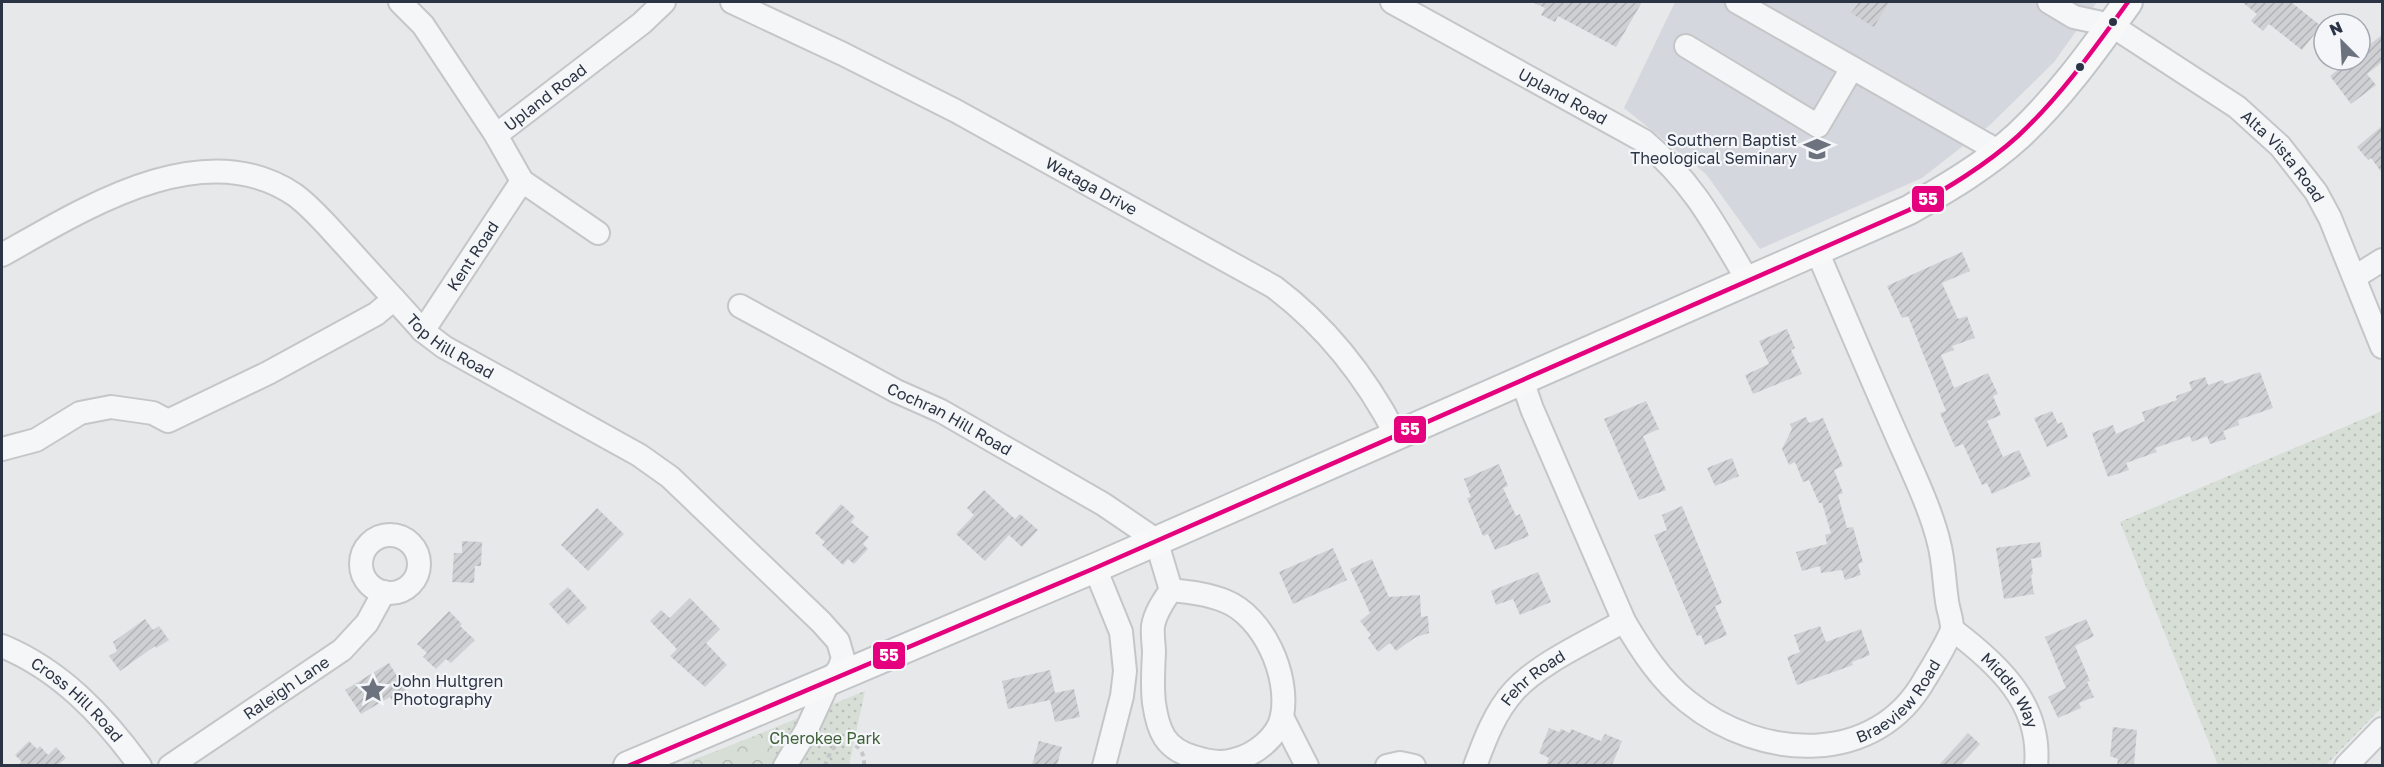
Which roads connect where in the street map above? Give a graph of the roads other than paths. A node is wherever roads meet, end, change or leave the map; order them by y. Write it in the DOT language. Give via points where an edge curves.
graph roads {
  1 [pos="400,2"];
  2 [pos="664,2"];
  3 [pos="732,2"];
  4 [pos="1392,2"];
  5 [pos="1737,2"];
  6 [pos="2049,2"];
  7 [pos="2128,2"];
  8 [pos="2111,25"];
  9 [pos="1686,46"];
  10 [pos="1852,68"];
  11 [pos="496,135"];
  12 [pos="1998,151"];
  13 [pos="522,181"];
  14 [pos="598,233"];
  15 [pos="1816,251"];
  16 [pos="2,255"];
  17 [pos="2382,260"];
  18 [pos="2355,277"];
  19 [pos="1748,281"];
  20 [pos="394,299"];
  21 [pos="740,306"];
  22 [pos="423,331"];
  23 [pos="2382,347"];
  24 [pos="1522,380"];
  25 [pos="1396,435"];
  26 [pos="2,449"];
  27 [pos="1156,540"];
  28 [pos="1095,568"];
  29 [pos="1171,590"];
  30 [pos="384,592"];
  31 [pos="1624,621"];
  32 [pos="1953,630"];
  33 [pos="2,646"];
  34 [pos="829,681"];
  35 [pos="1282,717"];
  36 [pos="2382,729"];
  37 [pos="140,765"];
  38 [pos="170,765"];
  39 [pos="628,765"];
  40 [pos="785,765"];
  41 [pos="1104,765"];
  42 [pos="1307,765"];
  43 [pos="1387,765"];
  44 [pos="1414,765"];
  45 [pos="1475,765"];
  46 [pos="2037,765"];
  47 [pos="2346,765"];
  1 -- 11 [label="street, Upland Road" via="423,25"];
  2 -- 11 [label="street, Upland Road"];
  3 -- 25 [label="street, Wataga Drive" via="956,111 1274,287 1328,334 1383,409"];
  4 -- 19 [label="street, Upland Road" via="1644,141 1674,168 1703,204"];
  5 -- 10 [label="street"];
  6 -- 8 [label="street" via="2074,17"];
  7 -- 8 [label="main road"];
  8 -- 12 [label="main road" via="2064,88"];
  8 -- 18 [label="street, Alta Vista Road" via="2237,107 2280,146 2316,192"];
  9 -- 10 [label="street" via="1818,126"];
  10 -- 12 [label="street"];
  11 -- 13 [label="street"];
  12 -- 15 [label="main road" via="1961,180 1909,210"];
  13 -- 14 [label="street"];
  13 -- 22 [label="street, Kent Road"];
  15 -- 19 [label="main road"];
  15 -- 32 [label="street" via="1909,463 1939,542"];
  16 -- 20 [label="street, Top Hill Road" via="113,194 159,180 232,173 266,180 297,196"];
  17 -- 18 [label="street"];
  18 -- 23 [label="street, Alta Vista Road"];
  19 -- 24 [label="main road"];
  20 -- 22 [label="street, Top Hill Road"];
  20 -- 26 [label="street" via="376,314 268,373 168,422 153,413 111,407 80,413 36,440"];
  21 -- 27 [label="street, Cochran Hill Road" via="896,391 941,411 1103,504"];
  22 -- 34 [label="street, Top Hill Road" via="444,347 639,455 670,477 838,641 843,658"];
  24 -- 25 [label="main road"];
  24 -- 31 [label="street, Braeview Road"];
  25 -- 27 [label="main road"];
  27 -- 28 [label="main road"];
  27 -- 29 [label="street"];
  28 -- 34 [label="main road"];
  28 -- 41 [label="street" via="1121,632 1125,671"];
  29 -- 35 [label="street" via="1226,601 1252,619 1277,664 1283,693"];
  29 -- 35 [label="street" via="1153,625 1152,689 1156,720 1167,743 1184,754 1209,762 1234,761 1257,750 1272,736"];
  30 -- 38 [label="street, Raleigh Lane" via="367,623 342,650"];
  31 -- 32 [label="street, Braeview Road" via="1639,648 1673,688 1732,732 1779,747 1818,748 1860,741 1891,723 1922,686"];
  31 -- 45 [label="street, Fehr Road" via="1554,660 1514,690 1487,734"];
  32 -- 46 [label="street, Middle Way" via="2014,686 2033,722"];
  33 -- 37 [label="street, Cross Hill Road" via="49,670 89,704"];
  34 -- 39 [label="main road"];
  34 -- 40 [label="street"];
  35 -- 42 [label="street"];
  36 -- 47 [label="street"];
  43 -- 44 [label="street"];
}
